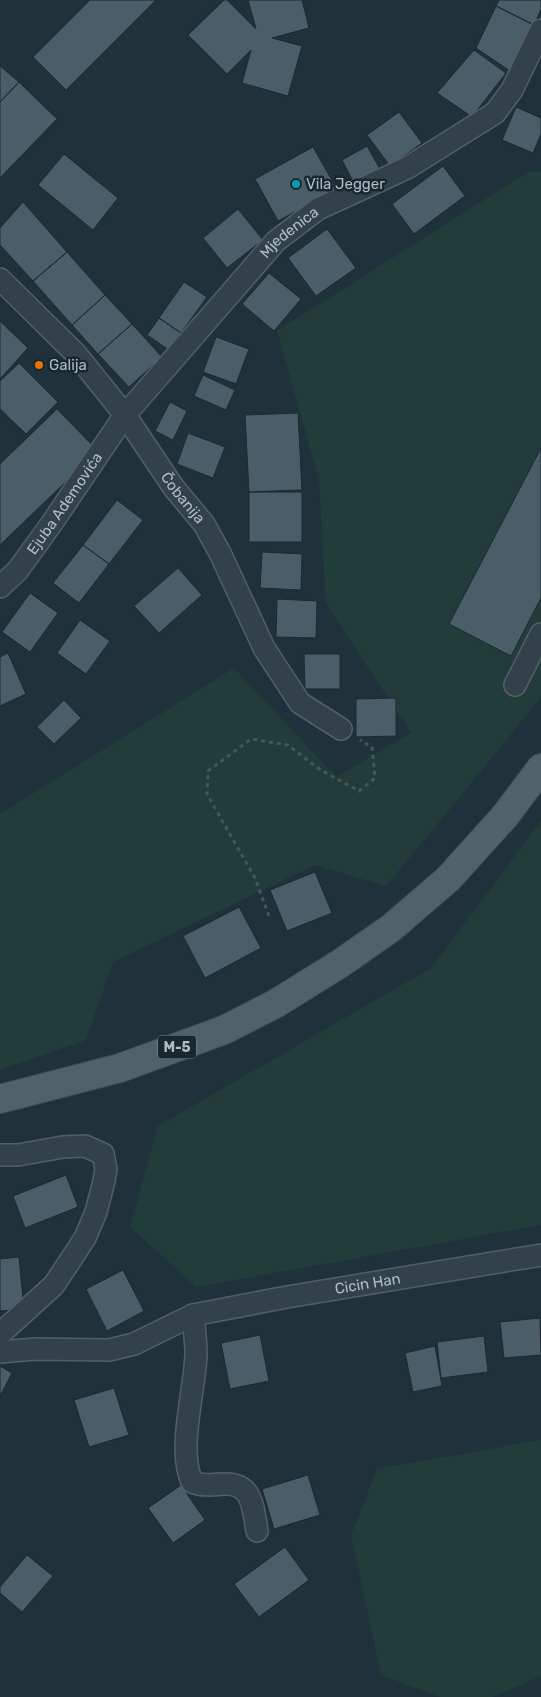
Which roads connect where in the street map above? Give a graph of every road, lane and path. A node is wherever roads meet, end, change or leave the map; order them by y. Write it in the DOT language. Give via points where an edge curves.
graph roads {
  1 [pos="541,30"];
  2 [pos="0,279"];
  3 [pos="125,415"];
  4 [pos="0,587"];
  5 [pos="541,634"];
  6 [pos="515,685"];
  7 [pos="341,730"];
  8 [pos="541,768"];
  9 [pos="269,916"];
  10 [pos="0,1099"];
  11 [pos="0,1154"];
  12 [pos="541,1255"];
  13 [pos="193,1315"];
  14 [pos="0,1334"];
  15 [pos="0,1352"];
  16 [pos="256,1531"];
  1 -- 3 [label="street, Mjedenica" via="512,90 495,113 407,168 318,209 276,241"];
  2 -- 3 [label="street, Čobanija" via="76,354"];
  3 -- 4 [label="street, Ejuba Ademovića" via="18,570"];
  3 -- 7 [label="street, Čobanija" via="174,488 204,524 264,648 300,703"];
  5 -- 6 [label="street"];
  7 -- 9 [label="path" via="372,747 375,778 359,791 319,769 288,745 251,739 208,771 207,794 255,878"];
  8 -- 10 [label="main road, M-5" via="505,816 448,879 391,928 276,1004 224,1030 120,1068"];
  11 -- 14 [label="street" via="85,1146 103,1154 106,1169 96,1212 80,1246 54,1285"];
  12 -- 13 [label="street, Cicin Han"];
  13 -- 15 [label="street, Cicin Han" via="134,1344 109,1350"];
  13 -- 16 [label="street" via="196,1353 187,1471 192,1482 201,1485 231,1484 245,1490 252,1502"];
}
